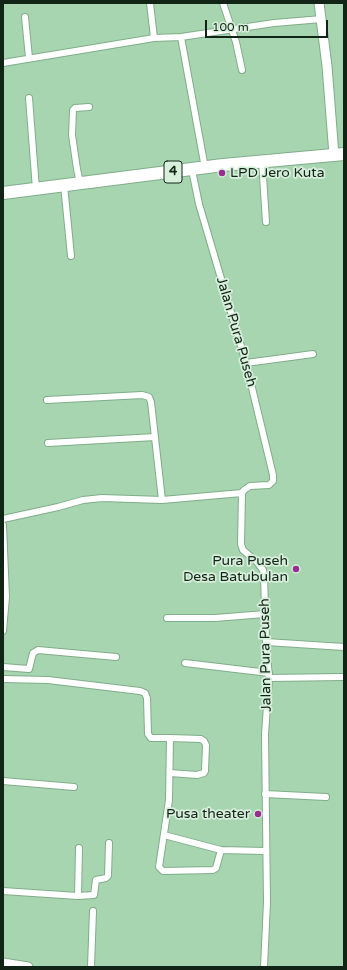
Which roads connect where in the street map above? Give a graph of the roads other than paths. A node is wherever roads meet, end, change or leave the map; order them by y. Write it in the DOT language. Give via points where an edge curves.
graph roads {
  1 [pos="150,3"];
  2 [pos="223,3"];
  3 [pos="319,3"];
  4 [pos="25,17"];
  5 [pos="322,19"];
  6 [pos="231,29"];
  7 [pos="181,36"];
  8 [pos="154,38"];
  9 [pos="29,58"];
  10 [pos="3,63"];
  11 [pos="242,70"];
  12 [pos="29,98"];
  13 [pos="89,107"];
  14 [pos="339,154"];
  15 [pos="262,161"];
  16 [pos="205,168"];
  17 [pos="192,170"];
  18 [pos="80,183"];
  19 [pos="64,185"];
  20 [pos="36,189"];
  21 [pos="3,193"];
  22 [pos="266,222"];
  23 [pos="71,256"];
  24 [pos="313,354"];
  25 [pos="246,363"];
  26 [pos="46,400"];
  27 [pos="155,437"];
  28 [pos="48,443"];
  29 [pos="242,493"];
  30 [pos="162,500"];
  31 [pos="3,519"];
  32 [pos="3,525"];
  33 [pos="4,610"];
  34 [pos="265,614"];
  35 [pos="167,618"];
  36 [pos="3,631"];
  37 [pos="266,642"];
  38 [pos="344,647"];
  39 [pos="116,657"];
  40 [pos="185,663"];
  41 [pos="3,667"];
  42 [pos="269,675"];
  43 [pos="343,677"];
  44 [pos="3,679"];
  45 [pos="170,738"];
  46 [pos="170,773"];
  47 [pos="3,781"];
  48 [pos="74,787"];
  49 [pos="265,794"];
  50 [pos="326,797"];
  51 [pos="164,835"];
  52 [pos="109,843"];
  53 [pos="79,848"];
  54 [pos="221,850"];
  55 [pos="266,852"];
  56 [pos="3,891"];
  57 [pos="78,896"];
  58 [pos="93,911"];
  59 [pos="3,963"];
  60 [pos="28,967"];
  61 [pos="91,967"];
  62 [pos="264,967"];
  1 -- 8 [label="street"];
  2 -- 6 [label="street"];
  3 -- 5 [label="street"];
  4 -- 9 [label="street"];
  5 -- 6 [label="street"];
  5 -- 14 [label="street" via="330,106"];
  6 -- 7 [label="street"];
  6 -- 11 [label="street"];
  7 -- 8 [label="street"];
  7 -- 16 [label="street"];
  8 -- 9 [label="street"];
  9 -- 10 [label="street"];
  12 -- 20 [label="street"];
  13 -- 18 [label="street" via="73,110 72,135"];
  14 -- 15 [label="highway, 4"];
  15 -- 16 [label="highway, 4"];
  15 -- 22 [label="street"];
  16 -- 17 [label="highway, 4"];
  17 -- 18 [label="highway, 4"];
  17 -- 25 [label="street, Jalan Pura Puseh" via="199,204"];
  18 -- 19 [label="highway, 4"];
  19 -- 20 [label="highway, 4"];
  19 -- 23 [label="street"];
  20 -- 21 [label="highway, 4"];
  24 -- 25 [label="street"];
  25 -- 29 [label="street, Jalan Pura Puseh" via="273,479 269,485 248,487"];
  26 -- 27 [label="street" via="146,395 151,402"];
  27 -- 28 [label="street"];
  27 -- 30 [label="street"];
  29 -- 30 [label="street"];
  29 -- 34 [label="street, Jalan Pura Puseh" via="243,550 263,570"];
  30 -- 31 [label="street" via="83,500"];
  32 -- 33 [label="street"];
  33 -- 36 [label="street"];
  34 -- 35 [label="street"];
  34 -- 37 [label="street, Jalan Pura Puseh"];
  37 -- 38 [label="street"];
  37 -- 42 [label="street, Jalan Pura Puseh"];
  39 -- 41 [label="street" via="38,650 33,653 29,669"];
  40 -- 42 [label="street"];
  42 -- 43 [label="street"];
  42 -- 49 [label="street, Jalan Pura Puseh"];
  44 -- 45 [label="street" via="48,680 140,691 145,693 147,698 149,736"];
  45 -- 46 [label="street"];
  45 -- 46 [label="street" via="201,739 206,745 204,773"];
  46 -- 51 [label="street"];
  47 -- 48 [label="street"];
  49 -- 50 [label="street"];
  49 -- 55 [label="street, Jalan Pura Puseh"];
  51 -- 54 [label="street"];
  51 -- 54 [label="street" via="159,865 164,871 213,870 216,868"];
  52 -- 57 [label="street" via="107,877 96,880 94,895"];
  53 -- 57 [label="street"];
  54 -- 55 [label="street"];
  55 -- 62 [label="street, Jalan Pura Puseh"];
  56 -- 57 [label="street"];
  58 -- 61 [label="street"];
  59 -- 60 [label="street"];
}
